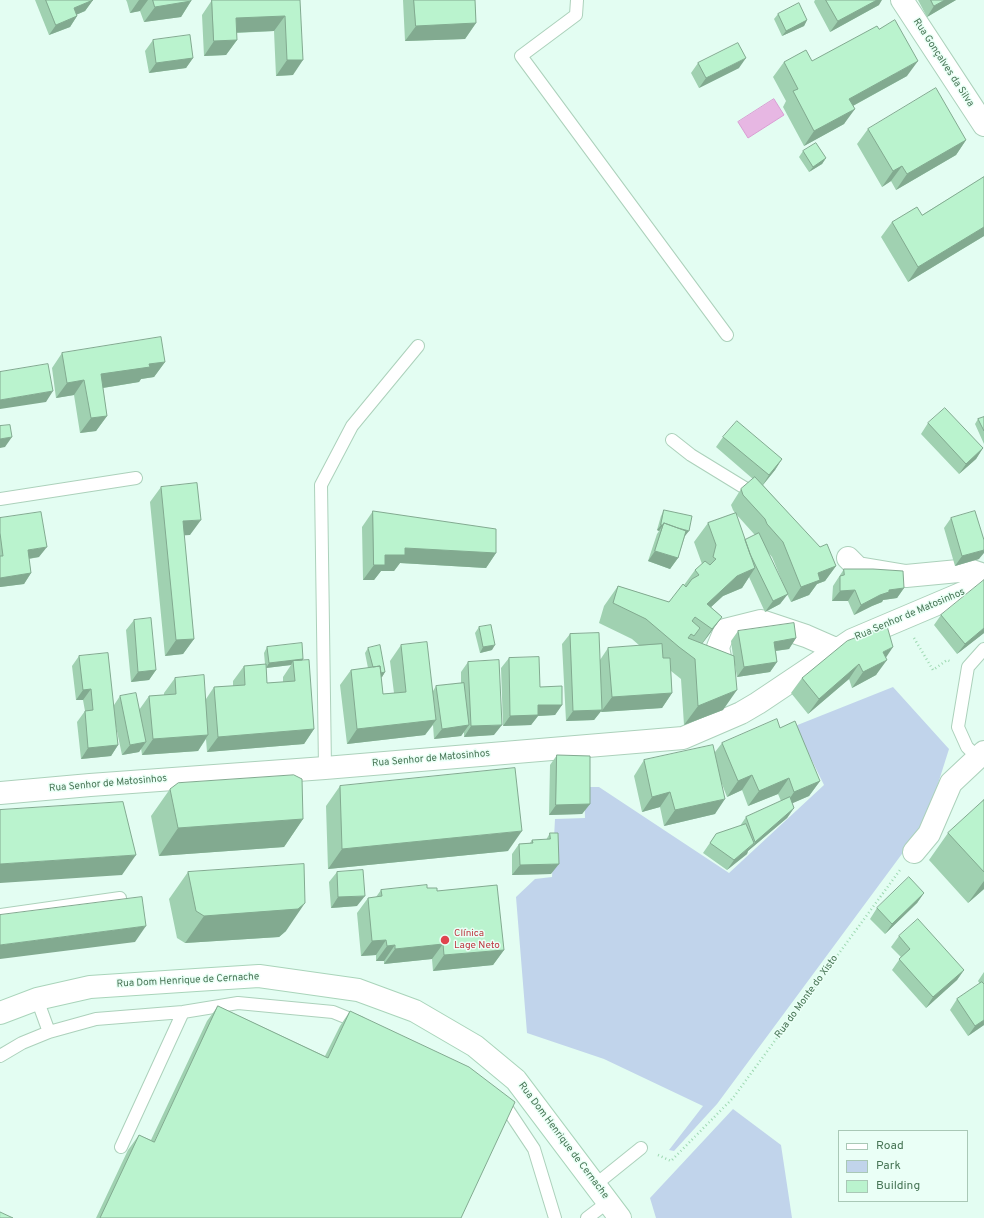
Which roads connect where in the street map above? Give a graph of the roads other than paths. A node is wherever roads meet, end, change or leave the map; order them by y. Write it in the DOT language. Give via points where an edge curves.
graph roads {
  1 [pos="577,0"];
  2 [pos="902,0"];
  3 [pos="984,125"];
  4 [pos="727,335"];
  5 [pos="418,346"];
  6 [pos="672,440"];
  7 [pos="136,478"];
  8 [pos="0,499"];
  9 [pos="762,505"];
  10 [pos="842,558"];
  11 [pos="984,575"];
  12 [pos="984,584"];
  13 [pos="984,648"];
  14 [pos="838,650"];
  15 [pos="723,673"];
  16 [pos="981,755"];
  17 [pos="326,768"];
  18 [pos="0,793"];
  19 [pos="914,852"];
  20 [pos="120,898"];
  21 [pos="0,914"];
  22 [pos="37,999"];
  23 [pos="184,1012"];
  24 [pos="0,1013"];
  25 [pos="369,1026"];
  26 [pos="49,1032"];
  27 [pos="0,1056"];
  28 [pos="490,1094"];
  29 [pos="121,1147"];
  30 [pos="641,1148"];
  31 [pos="595,1184"];
  32 [pos="614,1210"];
  33 [pos="555,1218"];
  34 [pos="588,1218"];
  1 -- 4 [label="lane" via="576,15 521,56"];
  2 -- 3 [label="street, Rua Gonçalves da Silva"];
  5 -- 17 [label="lane" via="352,426 321,485"];
  6 -- 9 [label="lane" via="691,455 753,493"];
  7 -- 8 [label="lane"];
  10 -- 11 [label="street" via="858,568 906,576 969,570"];
  12 -- 14 [label="street, Rua Senhor de Matosinhos" via="852,640"];
  13 -- 16 [label="lane" via="968,667 958,727 967,747"];
  14 -- 15 [label="street" via="806,636 761,622 725,630 718,647"];
  14 -- 17 [label="street, Rua Senhor de Matosinhos" via="741,713 682,738"];
  16 -- 19 [label="street" via="951,783 929,834"];
  17 -- 18 [label="street, Rua Senhor de Matosinhos"];
  20 -- 21 [label="lane"];
  22 -- 24 [label="street, Rua Dom Henrique de Cernache"];
  22 -- 26 [label="lane"];
  22 -- 31 [label="street, Rua Dom Henrique de Cernache" via="90,987 259,976 358,990 415,1011 476,1046 516,1080"];
  23 -- 25 [label="lane" via="238,1003 333,1012"];
  23 -- 26 [label="lane" via="96,1019"];
  23 -- 29 [label="lane"];
  26 -- 27 [label="lane"];
  28 -- 33 [label="lane" via="506,1107 534,1149"];
  30 -- 31 [label="lane"];
  31 -- 32 [label="street, Rua Dom Henrique de Cernache"];
  32 -- 34 [label="lane"];
}
